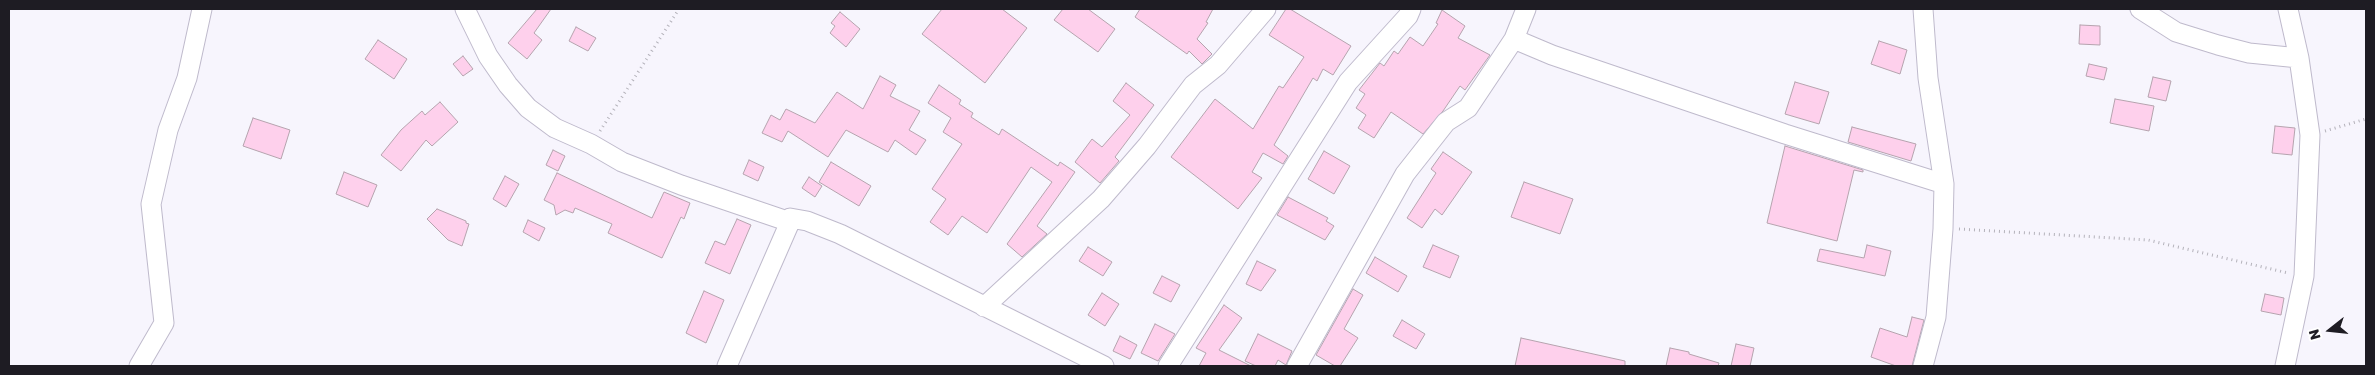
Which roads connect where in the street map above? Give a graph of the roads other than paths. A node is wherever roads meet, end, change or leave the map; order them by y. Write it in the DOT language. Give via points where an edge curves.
graph roads {
  1 [pos="202,9"];
  2 [pos="465,9"];
  3 [pos="1266,9"];
  4 [pos="1411,9"];
  5 [pos="1526,9"];
  6 [pos="1923,9"];
  7 [pos="2140,9"];
  8 [pos="2288,9"];
  9 [pos="1514,39"];
  10 [pos="2299,58"];
  11 [pos="1944,184"];
  12 [pos="790,222"];
  13 [pos="984,307"];
  14 [pos="139,366"];
  15 [pos="728,366"];
  16 [pos="1104,366"];
  17 [pos="1168,366"];
  18 [pos="1297,366"];
  19 [pos="1923,366"];
  20 [pos="2286,366"];
  1 -- 14 [label="street" via="187,78 168,130 151,204 164,323"];
  2 -- 12 [label="street" via="488,56 508,85 528,108 555,128 631,166"];
  3 -- 13 [label="street" via="1218,65 1193,85 1147,146 1101,199"];
  4 -- 17 [label="street" via="1348,82"];
  5 -- 9 [label="street"];
  6 -- 11 [label="street" via="1928,78"];
  7 -- 10 [label="street" via="2176,32 2218,45 2249,53"];
  8 -- 10 [label="street"];
  9 -- 11 [label="street" via="1682,99"];
  9 -- 18 [label="street" via="1468,108 1446,122 1405,174"];
  10 -- 20 [label="street" via="2310,135 2304,276"];
  11 -- 19 [label="street" via="1936,317"];
  12 -- 13 [label="street" via="790,218 807,221 840,234"];
  12 -- 15 [label="street"];
  13 -- 16 [label="street"];
}
